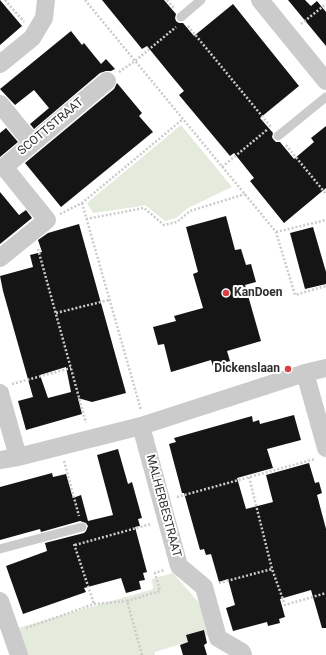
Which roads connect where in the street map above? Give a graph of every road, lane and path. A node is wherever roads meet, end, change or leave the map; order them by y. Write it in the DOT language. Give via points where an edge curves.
graph roads {
  1 [pos="5,0"];
  2 [pos="46,0"];
  3 [pos="84,0"];
  4 [pos="201,0"];
  5 [pos="260,0"];
  6 [pos="326,4"];
  7 [pos="179,21"];
  8 [pos="187,24"];
  9 [pos="34,35"];
  10 [pos="288,35"];
  11 [pos="135,61"];
  12 [pos="0,64"];
  13 [pos="107,81"];
  14 [pos="326,81"];
  15 [pos="326,97"];
  16 [pos="0,104"];
  17 [pos="183,120"];
  18 [pos="271,126"];
  19 [pos="278,136"];
  20 [pos="32,143"];
  21 [pos="222,167"];
  22 [pos="245,194"];
  23 [pos="326,194"];
  24 [pos="82,203"];
  25 [pos="86,219"];
  26 [pos="47,220"];
  27 [pos="326,220"];
  28 [pos="33,231"];
  29 [pos="276,232"];
  30 [pos="0,258"];
  31 [pos="326,286"];
  32 [pos="110,300"];
  33 [pos="56,313"];
  34 [pos="71,368"];
  35 [pos="326,368"];
  36 [pos="304,373"];
  37 [pos="4,390"];
  38 [pos="143,426"];
  39 [pos="90,439"];
  40 [pos="60,447"];
  41 [pos="322,453"];
  42 [pos="18,457"];
  43 [pos="0,460"];
  44 [pos="249,477"];
  45 [pos="161,501"];
  46 [pos="166,519"];
  47 [pos="82,527"];
  48 [pos="70,530"];
  49 [pos="75,544"];
  50 [pos="0,549"];
  51 [pos="179,566"];
  52 [pos="272,569"];
  53 [pos="204,587"];
  54 [pos="326,593"];
  55 [pos="0,601"];
  56 [pos="127,601"];
  57 [pos="94,604"];
  58 [pos="12,633"];
  59 [pos="19,655"];
  60 [pos="142,655"];
  61 [pos="243,655"];
  1 -- 9 [label="path"];
  2 -- 9 [label="street" via="44,18"];
  3 -- 11 [label="path"];
  4 -- 7 [label="lane"];
  5 -- 10 [label="street"];
  6 -- 10 [label="path"];
  7 -- 11 [label="path"];
  8 -- 18 [label="path"];
  9 -- 12 [label="street"];
  10 -- 14 [label="street"];
  11 -- 17 [label="path"];
  13 -- 20 [label="street, SCOTTSTRAAT"];
  15 -- 19 [label="lane"];
  16 -- 20 [label="street"];
  17 -- 21 [label="path"];
  17 -- 24 [label="path"];
  18 -- 19 [label="path"];
  18 -- 21 [label="path"];
  19 -- 23 [label="path"];
  20 -- 26 [label="street, SCOTTSTRAAT" via="4,167"];
  21 -- 22 [label="path"];
  22 -- 25 [label="path" via="190,211 177,222 164,224 144,208"];
  22 -- 29 [label="path"];
  24 -- 25 [label="path"];
  24 -- 26 [label="path"];
  25 -- 32 [label="path"];
  26 -- 28 [label="street"];
  27 -- 29 [label="path"];
  28 -- 30 [label="street"];
  28 -- 33 [label="path"];
  29 -- 31 [label="path" via="295,295"];
  32 -- 33 [label="path"];
  32 -- 38 [label="path"];
  33 -- 34 [label="path"];
  34 -- 37 [label="path"];
  34 -- 39 [label="path"];
  35 -- 36 [label="street"];
  36 -- 38 [label="street"];
  36 -- 41 [label="street"];
  37 -- 42 [label="street"];
  38 -- 39 [label="street"];
  38 -- 45 [label="street, MALHERBESTRAAT"];
  39 -- 40 [label="street"];
  40 -- 42 [label="street"];
  40 -- 47 [label="path"];
  41 -- 44 [label="path"];
  42 -- 43 [label="street"];
  44 -- 45 [label="path"];
  44 -- 52 [label="path"];
  45 -- 46 [label="street, MALHERBESTRAAT"];
  46 -- 49 [label="path"];
  46 -- 51 [label="street, MALHERBESTRAAT"];
  47 -- 48 [label="lane"];
  48 -- 49 [label="path"];
  48 -- 50 [label="lane"];
  49 -- 57 [label="path"];
  51 -- 53 [label="street, MALHERBESTRAAT"];
  51 -- 56 [label="path" via="155,573 160,592"];
  52 -- 53 [label="path"];
  52 -- 54 [label="path" via="284,605"];
  53 -- 61 [label="street" via="218,638"];
  55 -- 58 [label="street"];
  56 -- 57 [label="path"];
  56 -- 60 [label="path"];
  57 -- 58 [label="path"];
  58 -- 59 [label="street"];
}
